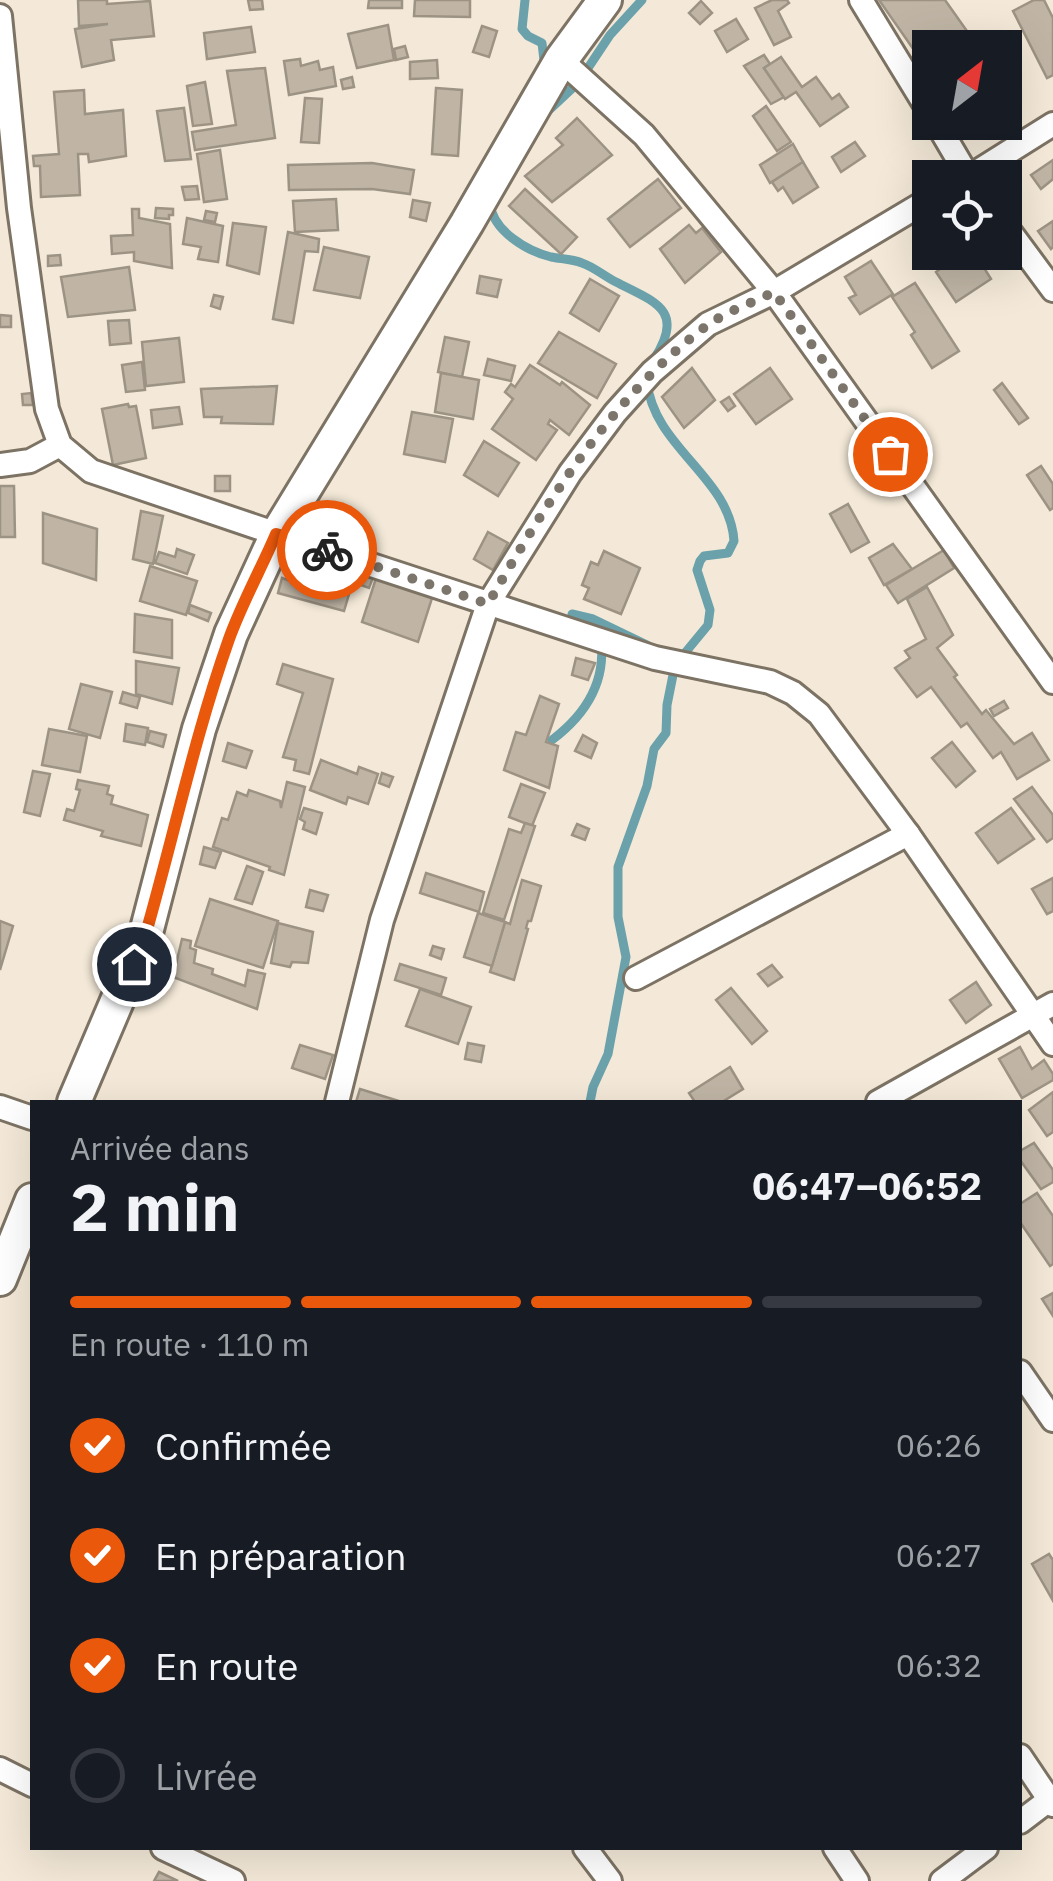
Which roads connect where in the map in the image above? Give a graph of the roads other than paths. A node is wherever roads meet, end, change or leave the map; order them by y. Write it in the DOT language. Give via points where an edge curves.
graph roads {
  1 [pos="605,0"];
  2 [pos="861,0"];
  3 [pos="0,16"];
  4 [pos="561,60"];
  5 [pos="912,84"];
  6 [pos="1053,124"];
  7 [pos="995,160"];
  8 [pos="10,209"];
  9 [pos="912,211"];
  10 [pos="1022,248"];
  11 [pos="1053,290"];
  12 [pos="774,292"];
  13 [pos="60,445"];
  14 [pos="0,465"];
  15 [pos="276,534"];
  16 [pos="488,604"];
  17 [pos="1053,682"];
  18 [pos="908,834"];
  19 [pos="636,978"];
  20 [pos="1043,1010"];
  21 [pos="1053,1044"];
  22 [pos="75,1100"];
  23 [pos="337,1100"];
  24 [pos="882,1100"];
  25 [pos="0,1107"];
  26 [pos="30,1117"];
  27 [pos="30,1205"];
  28 [pos="0,1279"];
  29 [pos="1022,1375"];
  30 [pos="1053,1420"];
  31 [pos="1022,1759"];
  32 [pos="0,1769"];
  33 [pos="30,1784"];
  34 [pos="1052,1801"];
  35 [pos="1022,1821"];
  36 [pos="167,1850"];
  37 [pos="586,1850"];
  38 [pos="836,1850"];
  39 [pos="983,1850"];
  40 [pos="233,1881"];
  41 [pos="610,1881"];
  42 [pos="857,1881"];
  43 [pos="942,1881"];
  1 -- 4 [label="main road"];
  2 -- 5 [label="street"];
  3 -- 8 [label="street"];
  4 -- 12 [label="street" via="644,135"];
  4 -- 15 [label="main road"];
  6 -- 7 [label="street"];
  8 -- 13 [label="street" via="47,409"];
  9 -- 12 [label="street"];
  10 -- 11 [label="street"];
  12 -- 16 [label="street" via="708,324 640,386 570,473"];
  12 -- 17 [label="street"];
  13 -- 14 [label="street"];
  13 -- 15 [label="street" via="91,471"];
  15 -- 16 [label="street"];
  15 -- 22 [label="main road" via="231,634 200,729 146,933"];
  16 -- 18 [label="street" via="655,658 770,682 793,693 819,714"];
  16 -- 23 [label="street" via="382,920"];
  18 -- 19 [label="street"];
  18 -- 20 [label="street"];
  20 -- 21 [label="street"];
  20 -- 24 [label="street"];
  25 -- 26 [label="street"];
  27 -- 28 [label="main road"];
  29 -- 30 [label="street"];
  31 -- 34 [label="street"];
  32 -- 33 [label="street"];
  34 -- 35 [label="street"];
  36 -- 40 [label="street"];
  37 -- 41 [label="street"];
  38 -- 42 [label="street"];
  39 -- 43 [label="street"];
}
